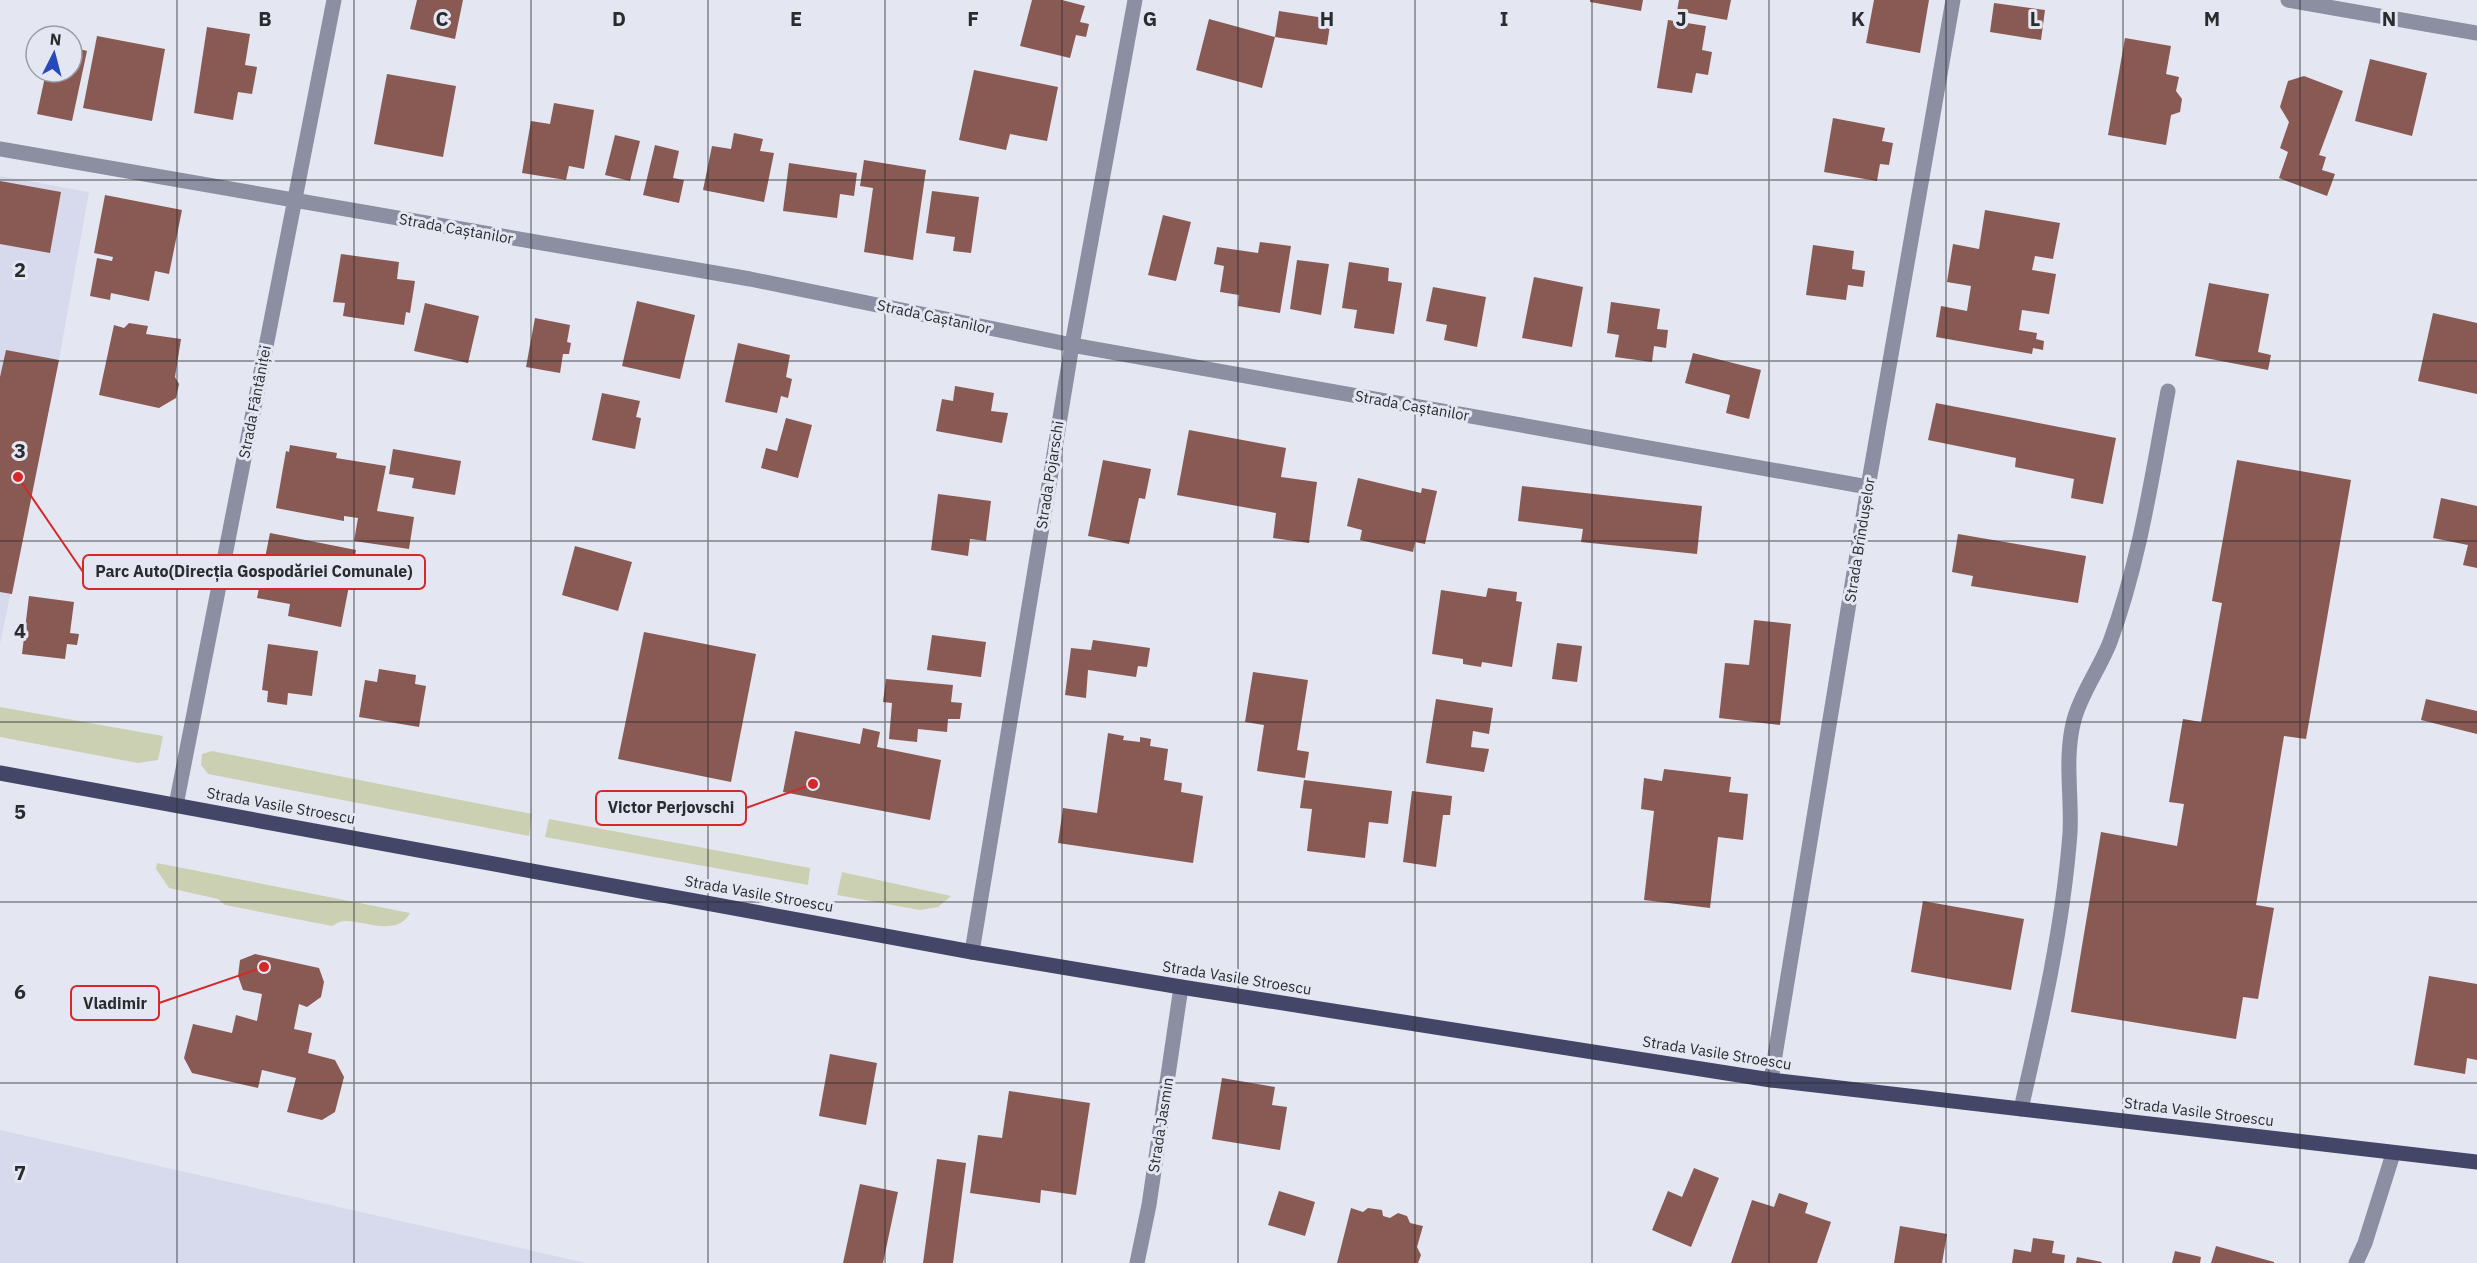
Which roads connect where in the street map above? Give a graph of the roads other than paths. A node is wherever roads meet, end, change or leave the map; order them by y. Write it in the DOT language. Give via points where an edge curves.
graph roads {
  1 [pos="334,0"];
  2 [pos="1135,0"];
  3 [pos="1953,0"];
  4 [pos="2288,0"];
  5 [pos="2477,33"];
  6 [pos="0,149"];
  7 [pos="294,201"];
  8 [pos="1072,345"];
  9 [pos="2168,391"];
  10 [pos="1868,487"];
  11 [pos="0,773"];
  12 [pos="176,805"];
  13 [pos="972,952"];
  14 [pos="1181,987"];
  15 [pos="1771,1080"];
  16 [pos="2021,1109"];
  17 [pos="2393,1154"];
  18 [pos="2477,1162"];
  19 [pos="1137,1263"];
  20 [pos="2356,1263"];
  1 -- 7 [label="street, Strada Fântâniței"];
  2 -- 8 [label="street, Strada Pojarschi"];
  3 -- 10 [label="street, Strada Brîndușelor"];
  4 -- 5 [label="street"];
  6 -- 7 [label="street, Strada Caștanilor"];
  7 -- 8 [label="street, Strada Caștanilor" via="750,279"];
  7 -- 12 [label="street, Strada Fântâniței"];
  8 -- 10 [label="street, Strada Caștanilor"];
  8 -- 13 [label="street, Strada Pojarschi"];
  9 -- 16 [label="street" via="2139,545 2109,642 2074,719 2069,751 2070,831 2056,941"];
  10 -- 15 [label="street, Strada Brîndușelor"];
  11 -- 12 [label="main road, Strada Vasile Stroescu"];
  12 -- 13 [label="main road, Strada Vasile Stroescu"];
  13 -- 14 [label="main road, Strada Vasile Stroescu"];
  14 -- 15 [label="main road, Strada Vasile Stroescu"];
  14 -- 19 [label="street, Strada Jasmin"];
  15 -- 16 [label="main road, Strada Vasile Stroescu"];
  16 -- 17 [label="main road, Strada Vasile Stroescu"];
  17 -- 18 [label="main road, Strada Vasile Stroescu"];
  17 -- 20 [label="street"];
}
